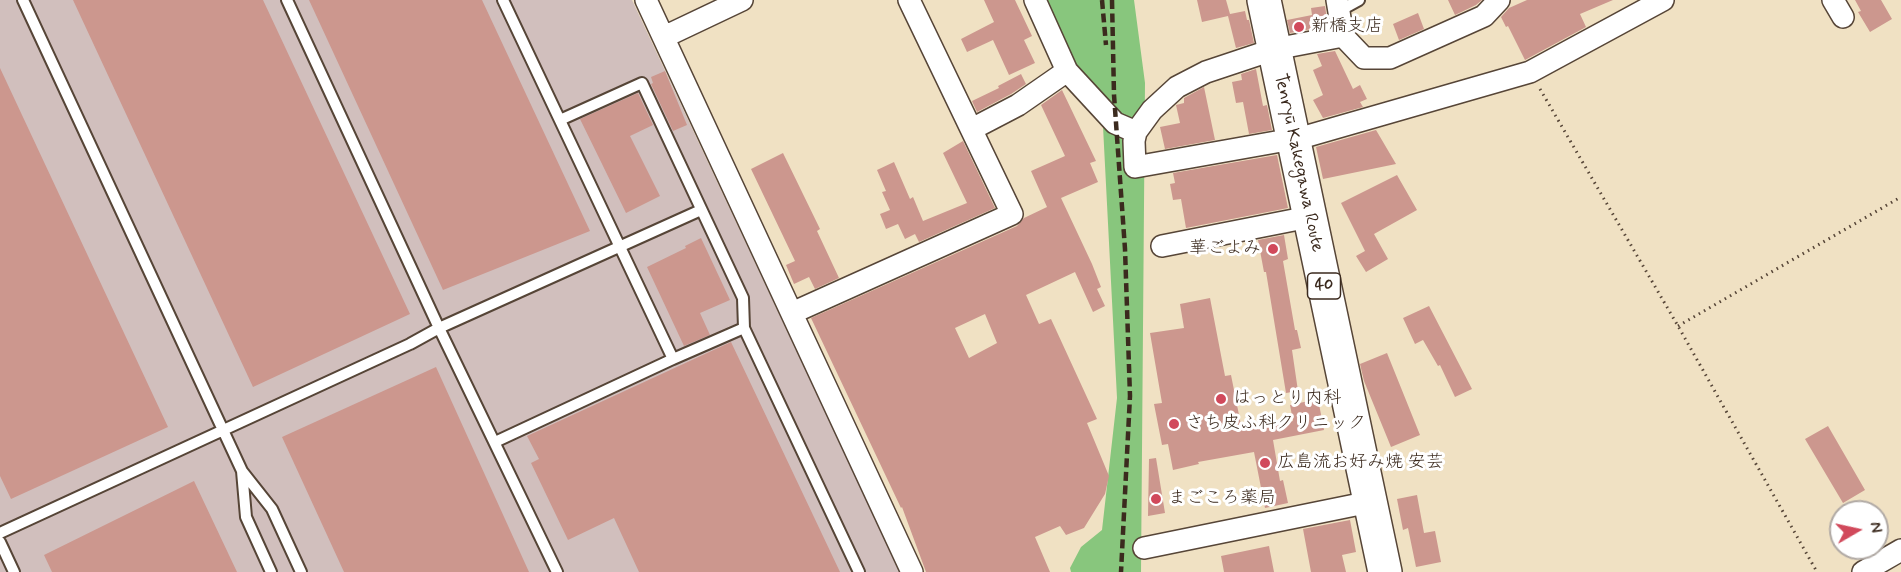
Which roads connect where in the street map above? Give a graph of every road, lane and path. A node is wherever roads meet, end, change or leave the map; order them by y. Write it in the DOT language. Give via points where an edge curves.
graph roads {
  1 [pos="23,0"];
  2 [pos="287,0"];
  3 [pos="503,0"];
  4 [pos="646,0"];
  5 [pos="742,0"];
  6 [pos="909,0"];
  7 [pos="1035,0"];
  8 [pos="1264,0"];
  9 [pos="1359,0"];
  10 [pos="1499,0"];
  11 [pos="1663,0"];
  12 [pos="1338,5"];
  13 [pos="1343,36"];
  14 [pos="664,37"];
  15 [pos="1275,49"];
  16 [pos="1067,70"];
  17 [pos="1530,72"];
  18 [pos="560,120"];
  19 [pos="972,129"];
  20 [pos="1136,132"];
  21 [pos="1293,138"];
  22 [pos="1901,197"];
  23 [pos="701,210"];
  24 [pos="1309,217"];
  25 [pos="620,246"];
  26 [pos="1162,246"];
  27 [pos="792,313"];
  28 [pos="1678,326"];
  29 [pos="439,328"];
  30 [pos="744,328"];
  31 [pos="673,359"];
  32 [pos="223,432"];
  33 [pos="495,442"];
  34 [pos="242,471"];
  35 [pos="1370,502"];
  36 [pos="0,533"];
  37 [pos="0,542"];
  38 [pos="1144,548"];
  39 [pos="1901,550"];
  40 [pos="1873,569"];
  41 [pos="14,572"];
  42 [pos="271,572"];
  43 [pos="301,572"];
  44 [pos="557,572"];
  45 [pos="859,572"];
  46 [pos="912,572"];
  47 [pos="1385,572"];
  48 [pos="1817,572"];
  1 -- 32 [label="lane"];
  2 -- 29 [label="lane"];
  3 -- 18 [label="lane"];
  4 -- 14 [label="street"];
  5 -- 14 [label="street"];
  6 -- 19 [label="street"];
  7 -- 16 [label="street"];
  8 -- 15 [label="main road, Tenryū Kakegawa Route / 40"];
  9 -- 12 [label="lane"];
  10 -- 13 [label="street" via="1484,16 1390,58 1364,58"];
  11 -- 17 [label="street"];
  12 -- 13 [label="street"];
  13 -- 15 [label="street"];
  14 -- 27 [label="street"];
  15 -- 20 [label="street" via="1206,72 1177,87"];
  15 -- 21 [label="main road, Tenryū Kakegawa Route / 40"];
  16 -- 19 [label="street" via="1018,105"];
  16 -- 20 [label="street" via="1115,123"];
  17 -- 21 [label="street"];
  17 -- 28 [label="path"];
  18 -- 23 [label="lane" via="642,82"];
  18 -- 25 [label="lane"];
  19 -- 27 [label="street" via="1012,214"];
  20 -- 21 [label="street" via="1135,167"];
  21 -- 24 [label="main road, Tenryū Kakegawa Route / 40"];
  22 -- 28 [label="path"];
  23 -- 25 [label="lane"];
  23 -- 30 [label="lane" via="743,298"];
  24 -- 26 [label="street"];
  24 -- 35 [label="main road, Tenryū Kakegawa Route / 40"];
  25 -- 29 [label="lane"];
  25 -- 31 [label="lane"];
  27 -- 46 [label="street"];
  28 -- 48 [label="path"];
  29 -- 32 [label="lane"];
  29 -- 33 [label="lane"];
  30 -- 31 [label="lane"];
  30 -- 45 [label="lane"];
  31 -- 33 [label="lane"];
  32 -- 34 [label="lane"];
  32 -- 36 [label="lane"];
  33 -- 44 [label="lane"];
  34 -- 42 [label="lane" via="246,517"];
  34 -- 43 [label="lane" via="272,509"];
  35 -- 38 [label="street"];
  35 -- 47 [label="main road, Tenryū Kakegawa Route / 40"];
  37 -- 41 [label="lane"];
  39 -- 40 [label="street"];
}
